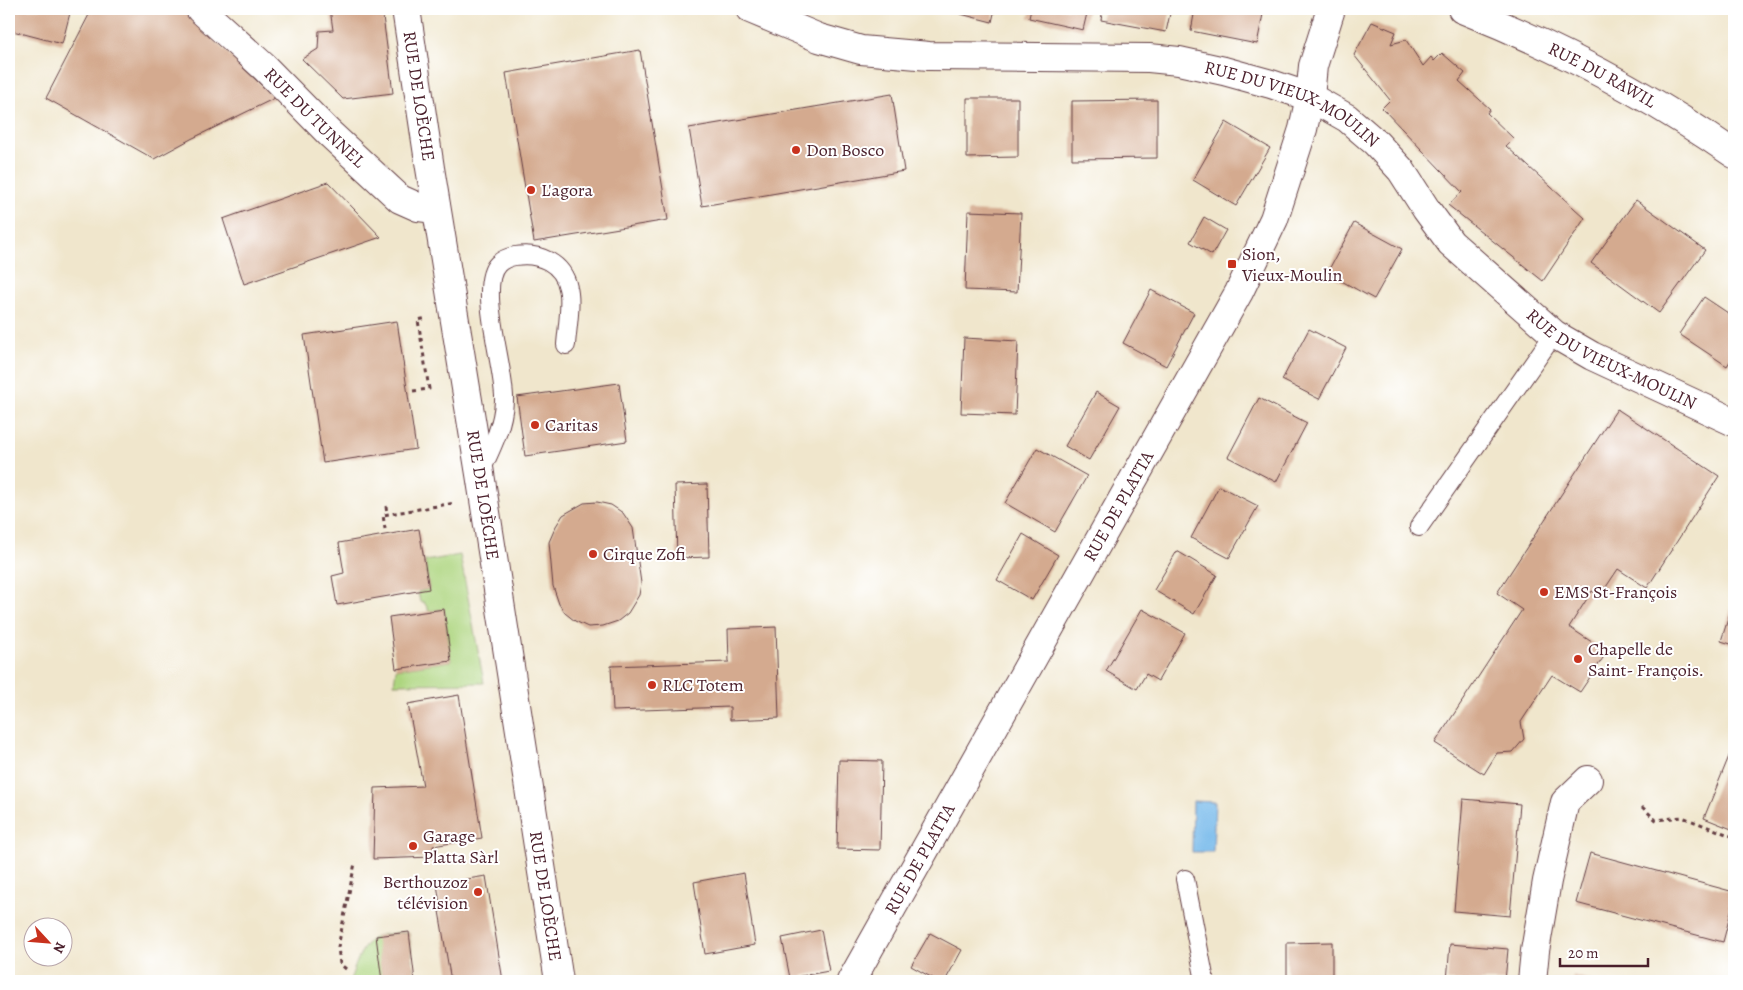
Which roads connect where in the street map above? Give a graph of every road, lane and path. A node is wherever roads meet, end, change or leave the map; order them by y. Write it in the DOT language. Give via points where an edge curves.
graph roads {
  1 [pos="200,9"];
  2 [pos="406,9"];
  3 [pos="750,9"];
  4 [pos="1331,9"];
  5 [pos="1462,9"];
  6 [pos="1310,97"];
  7 [pos="1734,154"];
  8 [pos="436,207"];
  9 [pos="428,318"];
  10 [pos="1554,334"];
  11 [pos="566,345"];
  12 [pos="413,391"];
  13 [pos="1734,422"];
  14 [pos="480,474"];
  15 [pos="456,503"];
  16 [pos="386,506"];
  17 [pos="388,514"];
  18 [pos="1419,527"];
  19 [pos="386,529"];
  20 [pos="1588,780"];
  21 [pos="1642,807"];
  22 [pos="1734,837"];
  23 [pos="355,864"];
  24 [pos="1185,879"];
  25 [pos="346,969"];
  26 [pos="559,981"];
  27 [pos="851,981"];
  28 [pos="1205,981"];
  29 [pos="1532,981"];
  1 -- 8 [label="street, RUE DU TUNNEL" via="400,199 418,207"];
  2 -- 8 [label="street, RUE DE LOÈCHE"];
  3 -- 6 [label="street, RUE DU VIEUX-MOULIN" via="819,38 861,50 929,56 1179,61"];
  4 -- 6 [label="street, RUE DE PLATTA" via="1313,66"];
  5 -- 7 [label="street, RUE DU RAWIL" via="1590,66 1697,128"];
  6 -- 10 [label="street, RUE DU VIEUX-MOULIN" via="1347,118 1376,143 1401,170 1451,243"];
  6 -- 27 [label="street, RUE DE PLATTA" via="1304,129 1274,219 1239,292"];
  8 -- 14 [label="street, RUE DE LOÈCHE"];
  9 -- 12 [label="path" via="418,320 429,389"];
  10 -- 13 [label="street, RUE DU VIEUX-MOULIN" via="1592,356"];
  10 -- 18 [label="lane"];
  11 -- 14 [label="lane" via="568,288 563,275 555,265 539,256 506,258 497,265 491,279 491,308 504,401 498,434"];
  14 -- 26 [label="street, RUE DE LOÈCHE"];
  15 -- 17 [label="path"];
  16 -- 17 [label="path"];
  17 -- 19 [label="path" via="383,515"];
  20 -- 29 [label="street" via="1566,802 1560,822 1547,881"];
  21 -- 22 [label="path" via="1656,820 1682,817"];
  23 -- 25 [label="path" via="338,947 340,964"];
  24 -- 28 [label="lane"];
}
